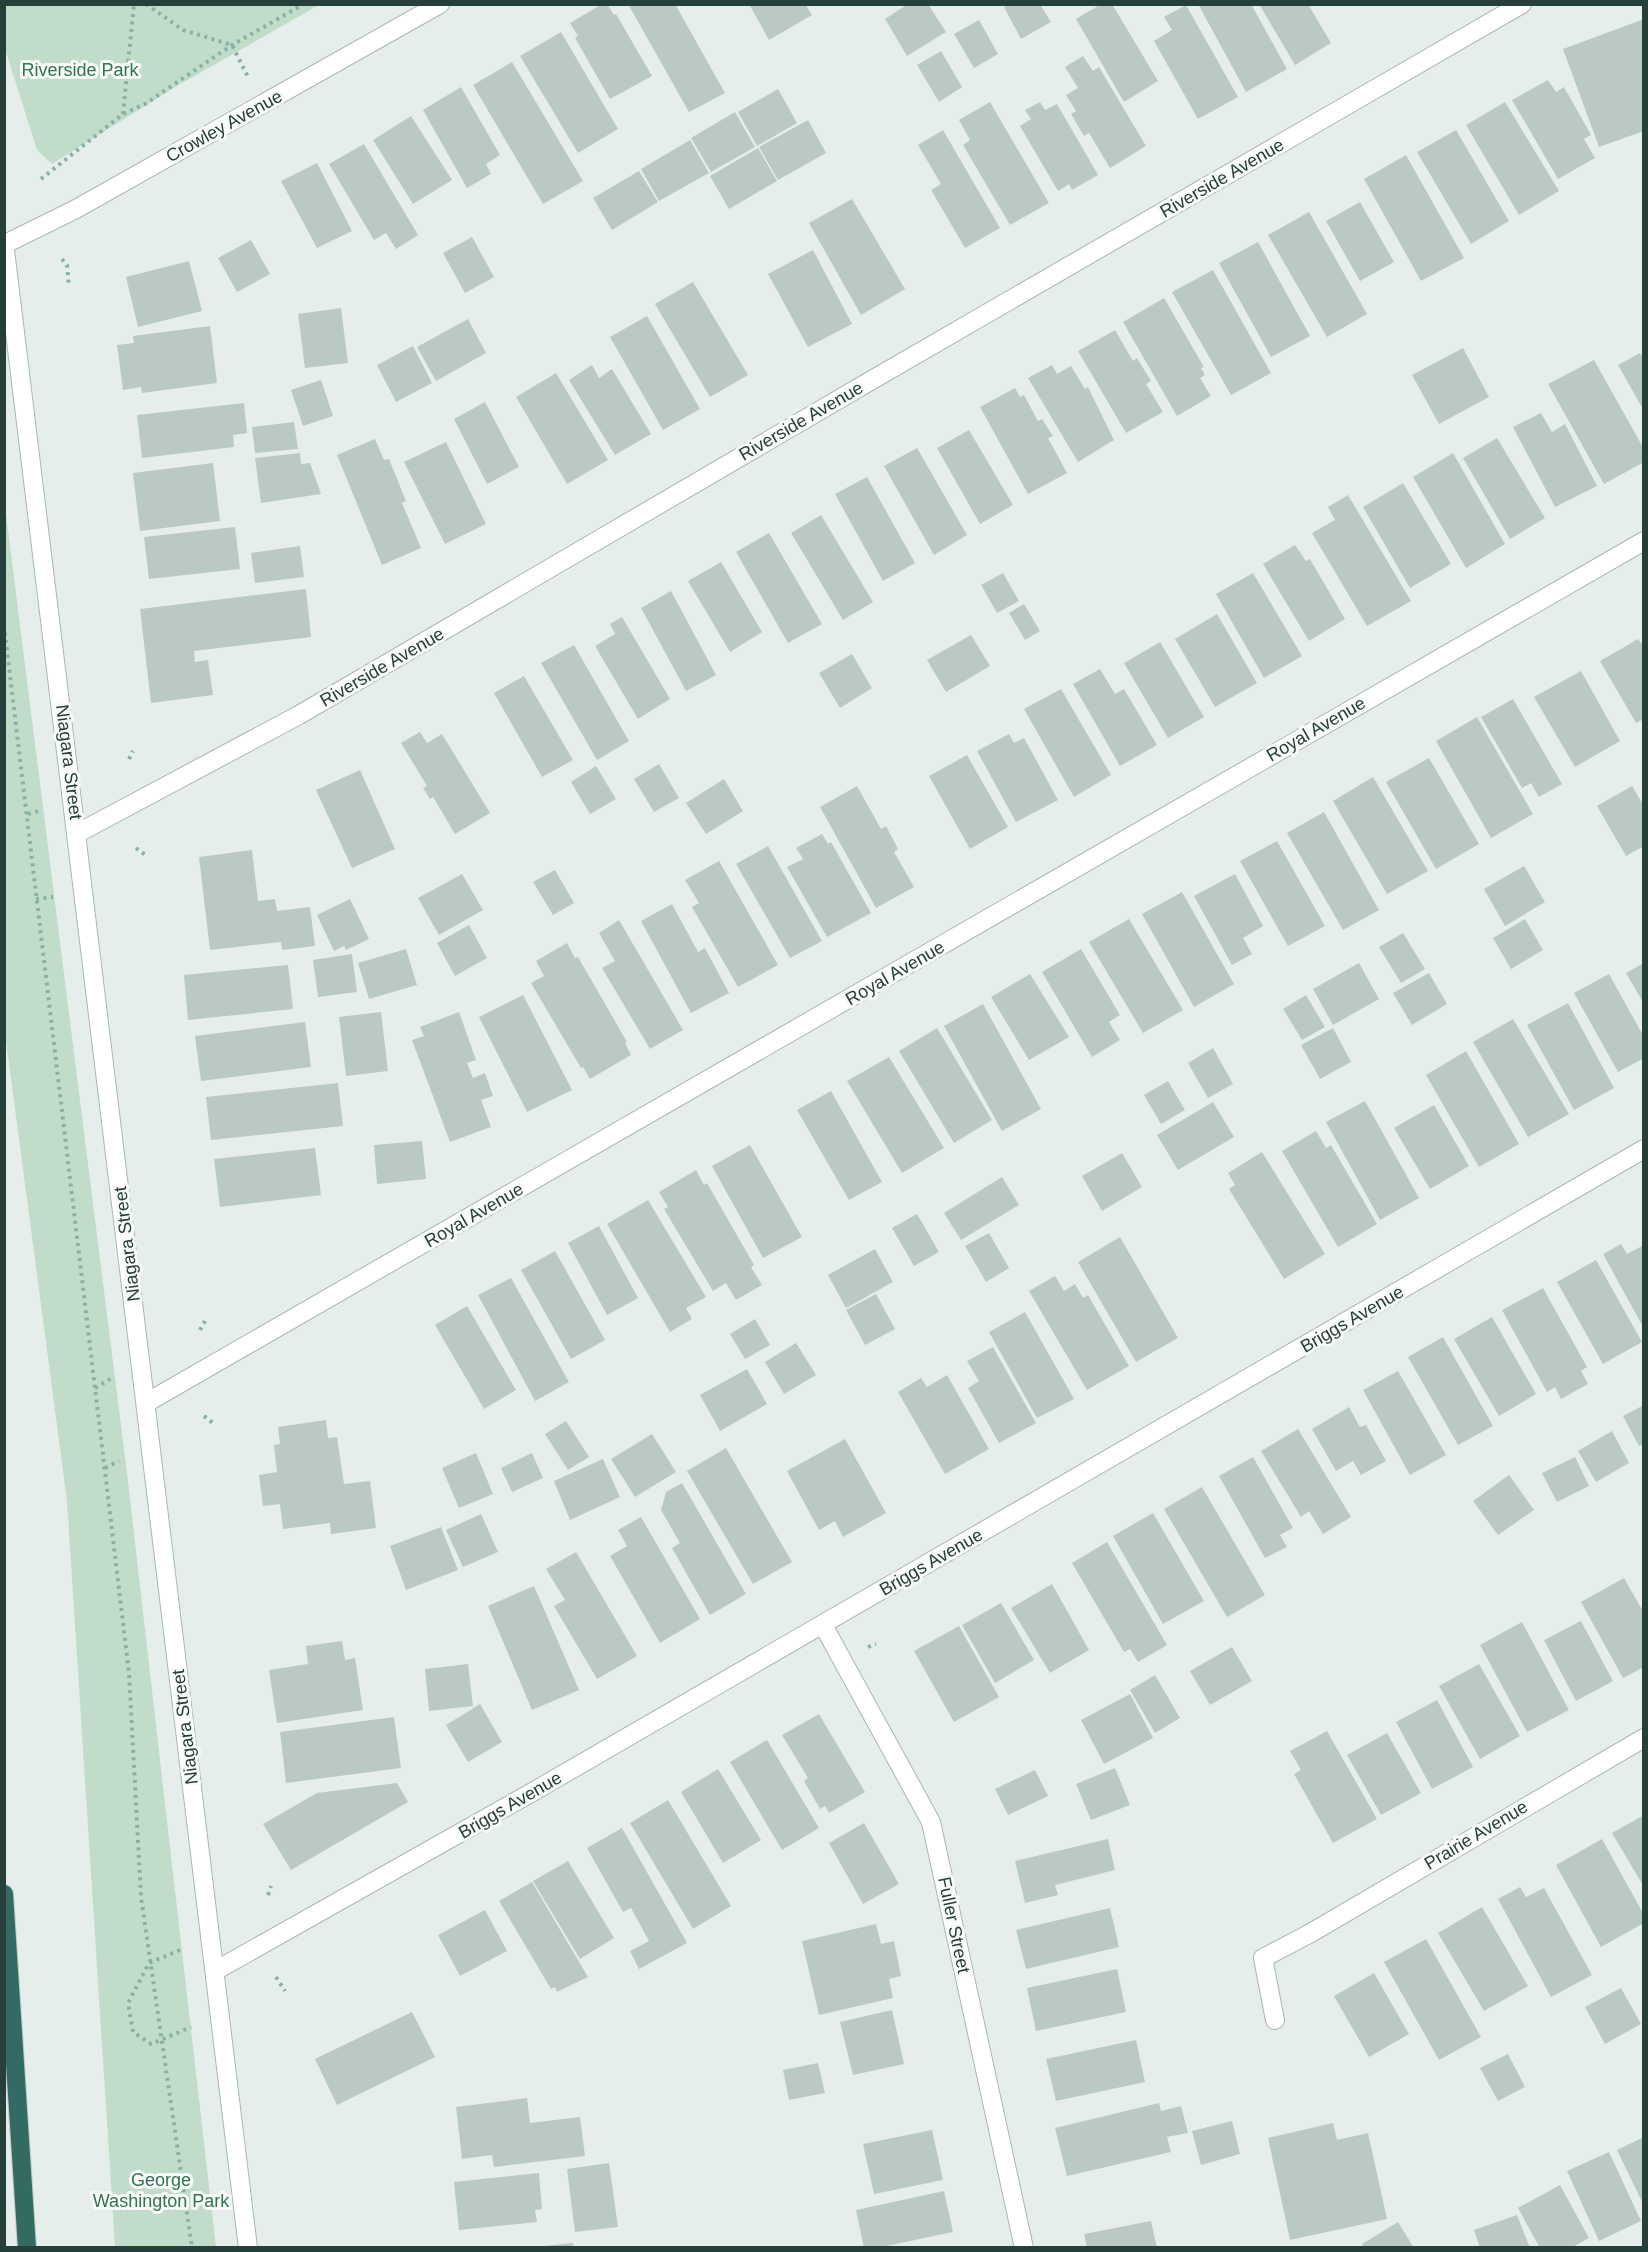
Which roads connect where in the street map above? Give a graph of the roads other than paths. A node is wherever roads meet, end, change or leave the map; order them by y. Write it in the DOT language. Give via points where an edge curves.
graph roads {
  1 [pos="440,4"];
  2 [pos="1522,4"];
  3 [pos="5,243"];
  4 [pos="1644,541"];
  5 [pos="78,833"];
  6 [pos="1644,1149"];
  7 [pos="146,1403"];
  8 [pos="823,1625"];
  9 [pos="1644,1738"];
  10 [pos="4,1894"];
  11 [pos="215,1971"];
  12 [pos="1275,2020"];
  13 [pos="27,2247"];
  14 [pos="248,2247"];
  15 [pos="1024,2247"];
  1 -- 3 [label="street, Crowley Avenue" via="76,210"];
  2 -- 5 [label="street, Riverside Avenue" via="299,715"];
  3 -- 5 [label="street, Niagara Street"];
  4 -- 7 [label="street, Royal Avenue"];
  5 -- 7 [label="street, Niagara Street"];
  6 -- 8 [label="street, Briggs Avenue"];
  7 -- 11 [label="street, Niagara Street"];
  8 -- 11 [label="street, Briggs Avenue"];
  8 -- 15 [label="street, Fuller Street" via="931,1822"];
  9 -- 12 [label="street, Prairie Avenue" via="1263,1958"];
  10 -- 13 [label="highway"];
  11 -- 14 [label="street, Niagara Street"];
}
